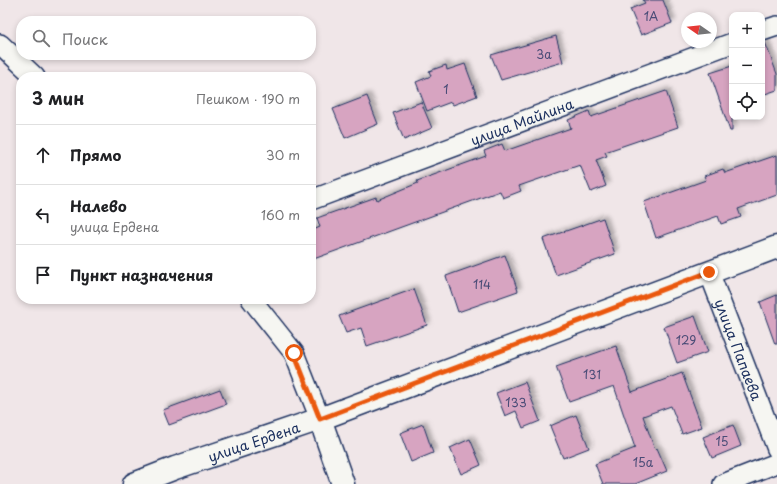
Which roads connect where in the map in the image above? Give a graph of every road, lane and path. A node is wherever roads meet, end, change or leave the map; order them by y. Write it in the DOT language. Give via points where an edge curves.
graph roads {
  1 [pos="777,26"];
  2 [pos="765,30"];
  3 [pos="729,43"];
  4 [pos="0,44"];
  5 [pos="16,59"];
  6 [pos="17,60"];
  7 [pos="30,72"];
  8 [pos="316,198"];
  9 [pos="777,247"];
  10 [pos="709,272"];
  11 [pos="255,304"];
  12 [pos="320,419"];
  13 [pos="777,450"];
  14 [pos="777,463"];
  15 [pos="134,484"];
  16 [pos="343,484"];
  17 [pos="723,484"];
  1 -- 2 [label="street"];
  3 -- 8 [label="street, улица Майлина"];
  4 -- 5 [label="street"];
  6 -- 7 [label="street"];
  9 -- 10 [label="street, улица Ердена"];
  10 -- 12 [label="street, улица Ердена"];
  10 -- 13 [label="street, улица Папаева"];
  11 -- 12 [label="street" via="294,353"];
  12 -- 15 [label="street, улица Ердена"];
  12 -- 16 [label="street"];
  14 -- 17 [label="street"];
}
